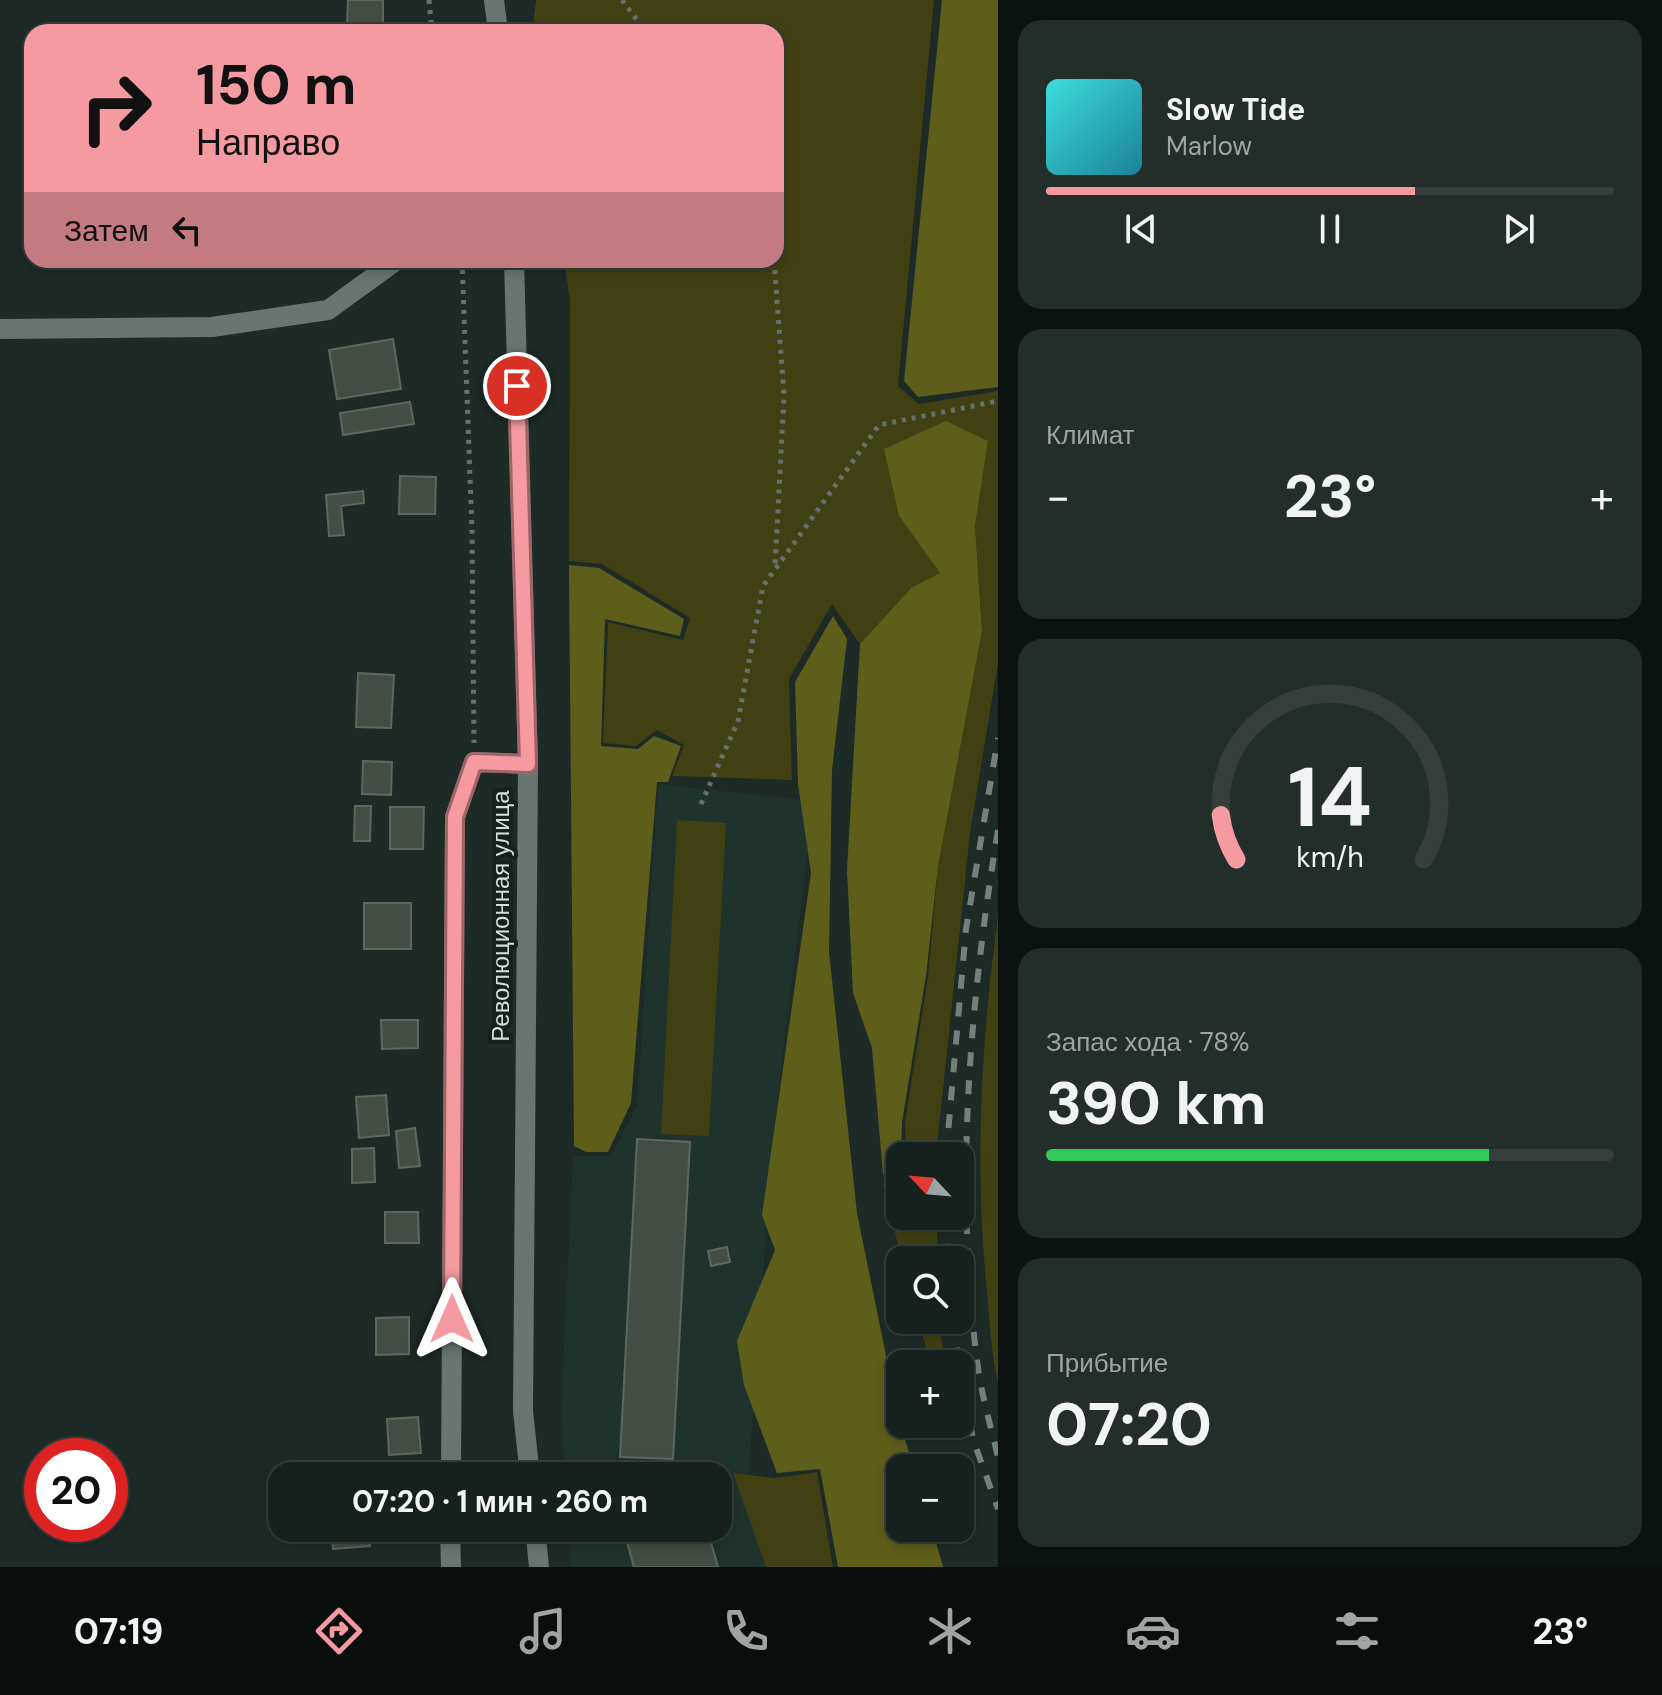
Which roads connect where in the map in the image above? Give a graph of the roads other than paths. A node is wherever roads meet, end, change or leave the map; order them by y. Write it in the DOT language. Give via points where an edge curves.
graph roads {
  1 [pos="494,0"];
  2 [pos="497,24"];
  3 [pos="386,268"];
  4 [pos="514,268"];
  5 [pos="0,329"];
  6 [pos="528,764"];
  7 [pos="451,1462"];
  8 [pos="528,1462"];
  9 [pos="450,1542"];
  10 [pos="536,1542"];
  11 [pos="451,1567"];
  12 [pos="539,1567"];
  1 -- 2 [label="street"];
  3 -- 5 [label="street" via="328,310 212,327"];
  4 -- 6 [label="street, Революционная улица"];
  6 -- 7 [label="street" via="474,762 455,817"];
  6 -- 8 [label="street, Революционная улица" via="523,1411"];
  9 -- 11 [label="street"];
  10 -- 12 [label="street"];
}
